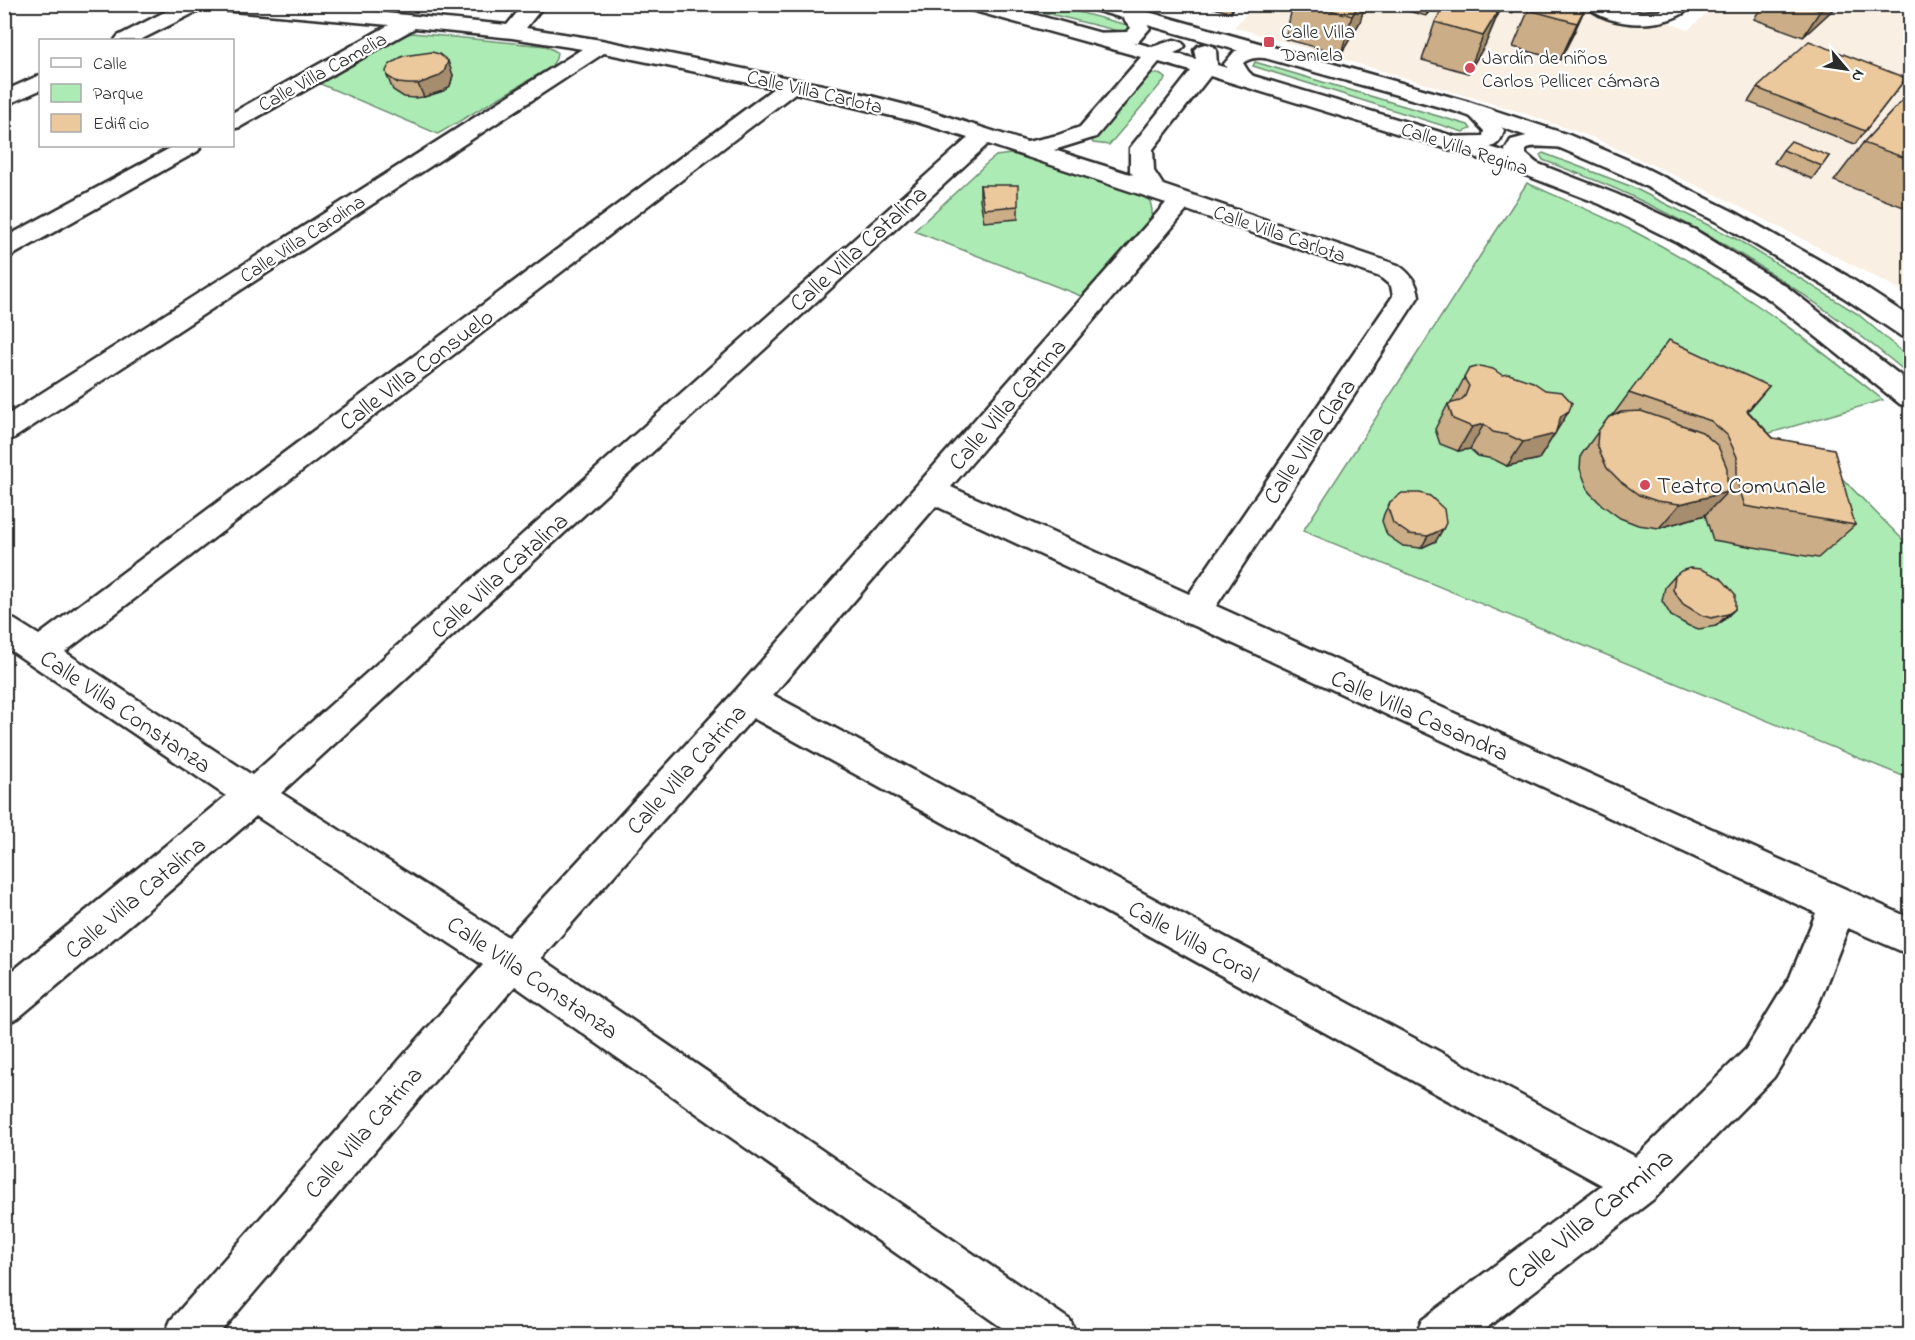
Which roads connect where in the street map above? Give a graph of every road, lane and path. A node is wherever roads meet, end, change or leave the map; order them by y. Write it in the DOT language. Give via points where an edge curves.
graph roads {
  1 [pos="197,4"];
  2 [pos="221,4"];
  3 [pos="971,4"];
  4 [pos="1094,4"];
  5 [pos="1596,4"];
  6 [pos="1681,8"];
  7 [pos="531,10"];
  8 [pos="1128,13"];
  9 [pos="1701,19"];
  10 [pos="412,21"];
  11 [pos="1165,22"];
  12 [pos="468,27"];
  13 [pos="512,32"];
  14 [pos="1094,37"];
  15 [pos="127,39"];
  16 [pos="1201,43"];
  17 [pos="601,46"];
  18 [pos="1274,53"];
  19 [pos="1145,66"];
  20 [pos="1243,79"];
  21 [pos="1194,81"];
  22 [pos="39,82"];
  23 [pos="792,85"];
  24 [pos="4,100"];
  25 [pos="1476,112"];
  26 [pos="234,121"];
  27 [pos="1088,132"];
  28 [pos="984,136"];
  29 [pos="1445,141"];
  30 [pos="1566,142"];
  31 [pos="188,147"];
  32 [pos="1141,148"];
  33 [pos="1027,149"];
  34 [pos="1077,164"];
  35 [pos="1537,172"];
  36 [pos="1103,173"];
  37 [pos="1167,195"];
  38 [pos="4,249"];
  39 [pos="1389,271"];
  40 [pos="1875,304"];
  41 [pos="1911,321"];
  42 [pos="1911,330"];
  43 [pos="1911,397"];
  44 [pos="4,431"];
  45 [pos="931,491"];
  46 [pos="1194,613"];
  47 [pos="4,629"];
  48 [pos="39,653"];
  49 [pos="749,699"];
  50 [pos="255,796"];
  51 [pos="1839,904"];
  52 [pos="1911,937"];
  53 [pos="512,961"];
  54 [pos="4,1004"];
  55 [pos="1640,1183"];
  56 [pos="187,1335"];
  57 [pos="1054,1335"];
  58 [pos="1438,1335"];
  1 -- 15 [label="street"];
  2 -- 10 [label="street, Calle Villa Carlota"];
  3 -- 14 [label="street, Calle Villa Regina"];
  4 -- 8 [label="street, Calle Villa Regina"];
  5 -- 6 [label="street" via="1620,14 1654,18"];
  6 -- 9 [label="street"];
  7 -- 12 [label="street" via="513,21 496,22 485,17 485,9"];
  7 -- 13 [label="street"];
  8 -- 11 [label="street, Calle Villa Regina"];
  8 -- 14 [label="lane" via="1141,28 1132,38"];
  10 -- 12 [label="street, Calle Villa Carlota"];
  10 -- 26 [label="street, Calle Villa Camelia"];
  11 -- 16 [label="street"];
  11 -- 18 [label="street, Calle Villa Regina"];
  12 -- 13 [label="street, Calle Villa Carlota"];
  13 -- 17 [label="street, Calle Villa Carlota"];
  14 -- 19 [label="street, Calle Villa Regina" via="1120,44"];
  16 -- 18 [label="street"];
  16 -- 19 [label="street" via="1173,46"];
  16 -- 21 [label="street" via="1207,53"];
  17 -- 23 [label="street, Calle Villa Carlota"];
  17 -- 44 [label="street, Calle Villa Carolina"];
  18 -- 20 [label="lane" via="1242,54 1236,58 1233,64"];
  18 -- 25 [label="street, Calle Villa Regina"];
  19 -- 21 [label="street, Calle Villa Regina"];
  19 -- 21 [label="street" via="1149,71 1168,70 1186,84"];
  19 -- 27 [label="street"];
  20 -- 21 [label="street, Calle Villa Regina"];
  20 -- 29 [label="street, Calle Villa Regina"];
  21 -- 32 [label="street"];
  22 -- 24 [label="street"];
  23 -- 28 [label="street, Calle Villa Carlota" via="925,117"];
  23 -- 48 [label="street, Calle Villa Consuelo"];
  25 -- 29 [label="lane" via="1494,130 1488,142"];
  25 -- 30 [label="street, Calle Villa Regina"];
  27 -- 33 [label="street"];
  27 -- 34 [label="street" via="1077,151"];
  28 -- 33 [label="street, Calle Villa Carlota"];
  28 -- 50 [label="street, Calle Villa Catalina"];
  29 -- 35 [label="street, Calle Villa Regina"];
  30 -- 35 [label="lane" via="1538,139 1518,144 1517,157"];
  30 -- 40 [label="street, Calle Villa Regina" via="1652,178 1748,228"];
  31 -- 38 [label="street"];
  32 -- 36 [label="street"];
  32 -- 37 [label="street" via="1142,171"];
  33 -- 34 [label="street, Calle Villa Carlota"];
  34 -- 36 [label="street, Calle Villa Carlota"];
  35 -- 43 [label="street, Calle Villa Regina" via="1608,199 1686,236 1778,293"];
  36 -- 37 [label="street, Calle Villa Carlota"];
  37 -- 39 [label="street, Calle Villa Carlota"];
  37 -- 45 [label="street, Calle Villa Catrina"];
  39 -- 46 [label="street, Calle Villa Clara" via="1401,279 1406,296"];
  40 -- 41 [label="street"];
  40 -- 42 [label="street, Calle Villa Regina"];
  45 -- 46 [label="street, Calle Villa Casandra"];
  45 -- 49 [label="street, Calle Villa Catrina"];
  46 -- 51 [label="street, Calle Villa Casandra"];
  47 -- 48 [label="street, Calle Villa Constanza"];
  48 -- 50 [label="street, Calle Villa Constanza"];
  49 -- 53 [label="street, Calle Villa Catrina"];
  49 -- 55 [label="street, Calle Villa Coral"];
  50 -- 53 [label="street, Calle Villa Constanza"];
  50 -- 54 [label="street, Calle Villa Catalina" via="98,930"];
  51 -- 52 [label="street, Calle Villa Casandra"];
  51 -- 55 [label="street, Calle Villa Carmina" via="1804,991 1760,1063"];
  53 -- 56 [label="street, Calle Villa Catrina"];
  53 -- 57 [label="street, Calle Villa Constanza"];
  55 -- 58 [label="street, Calle Villa Carmina"];
}
